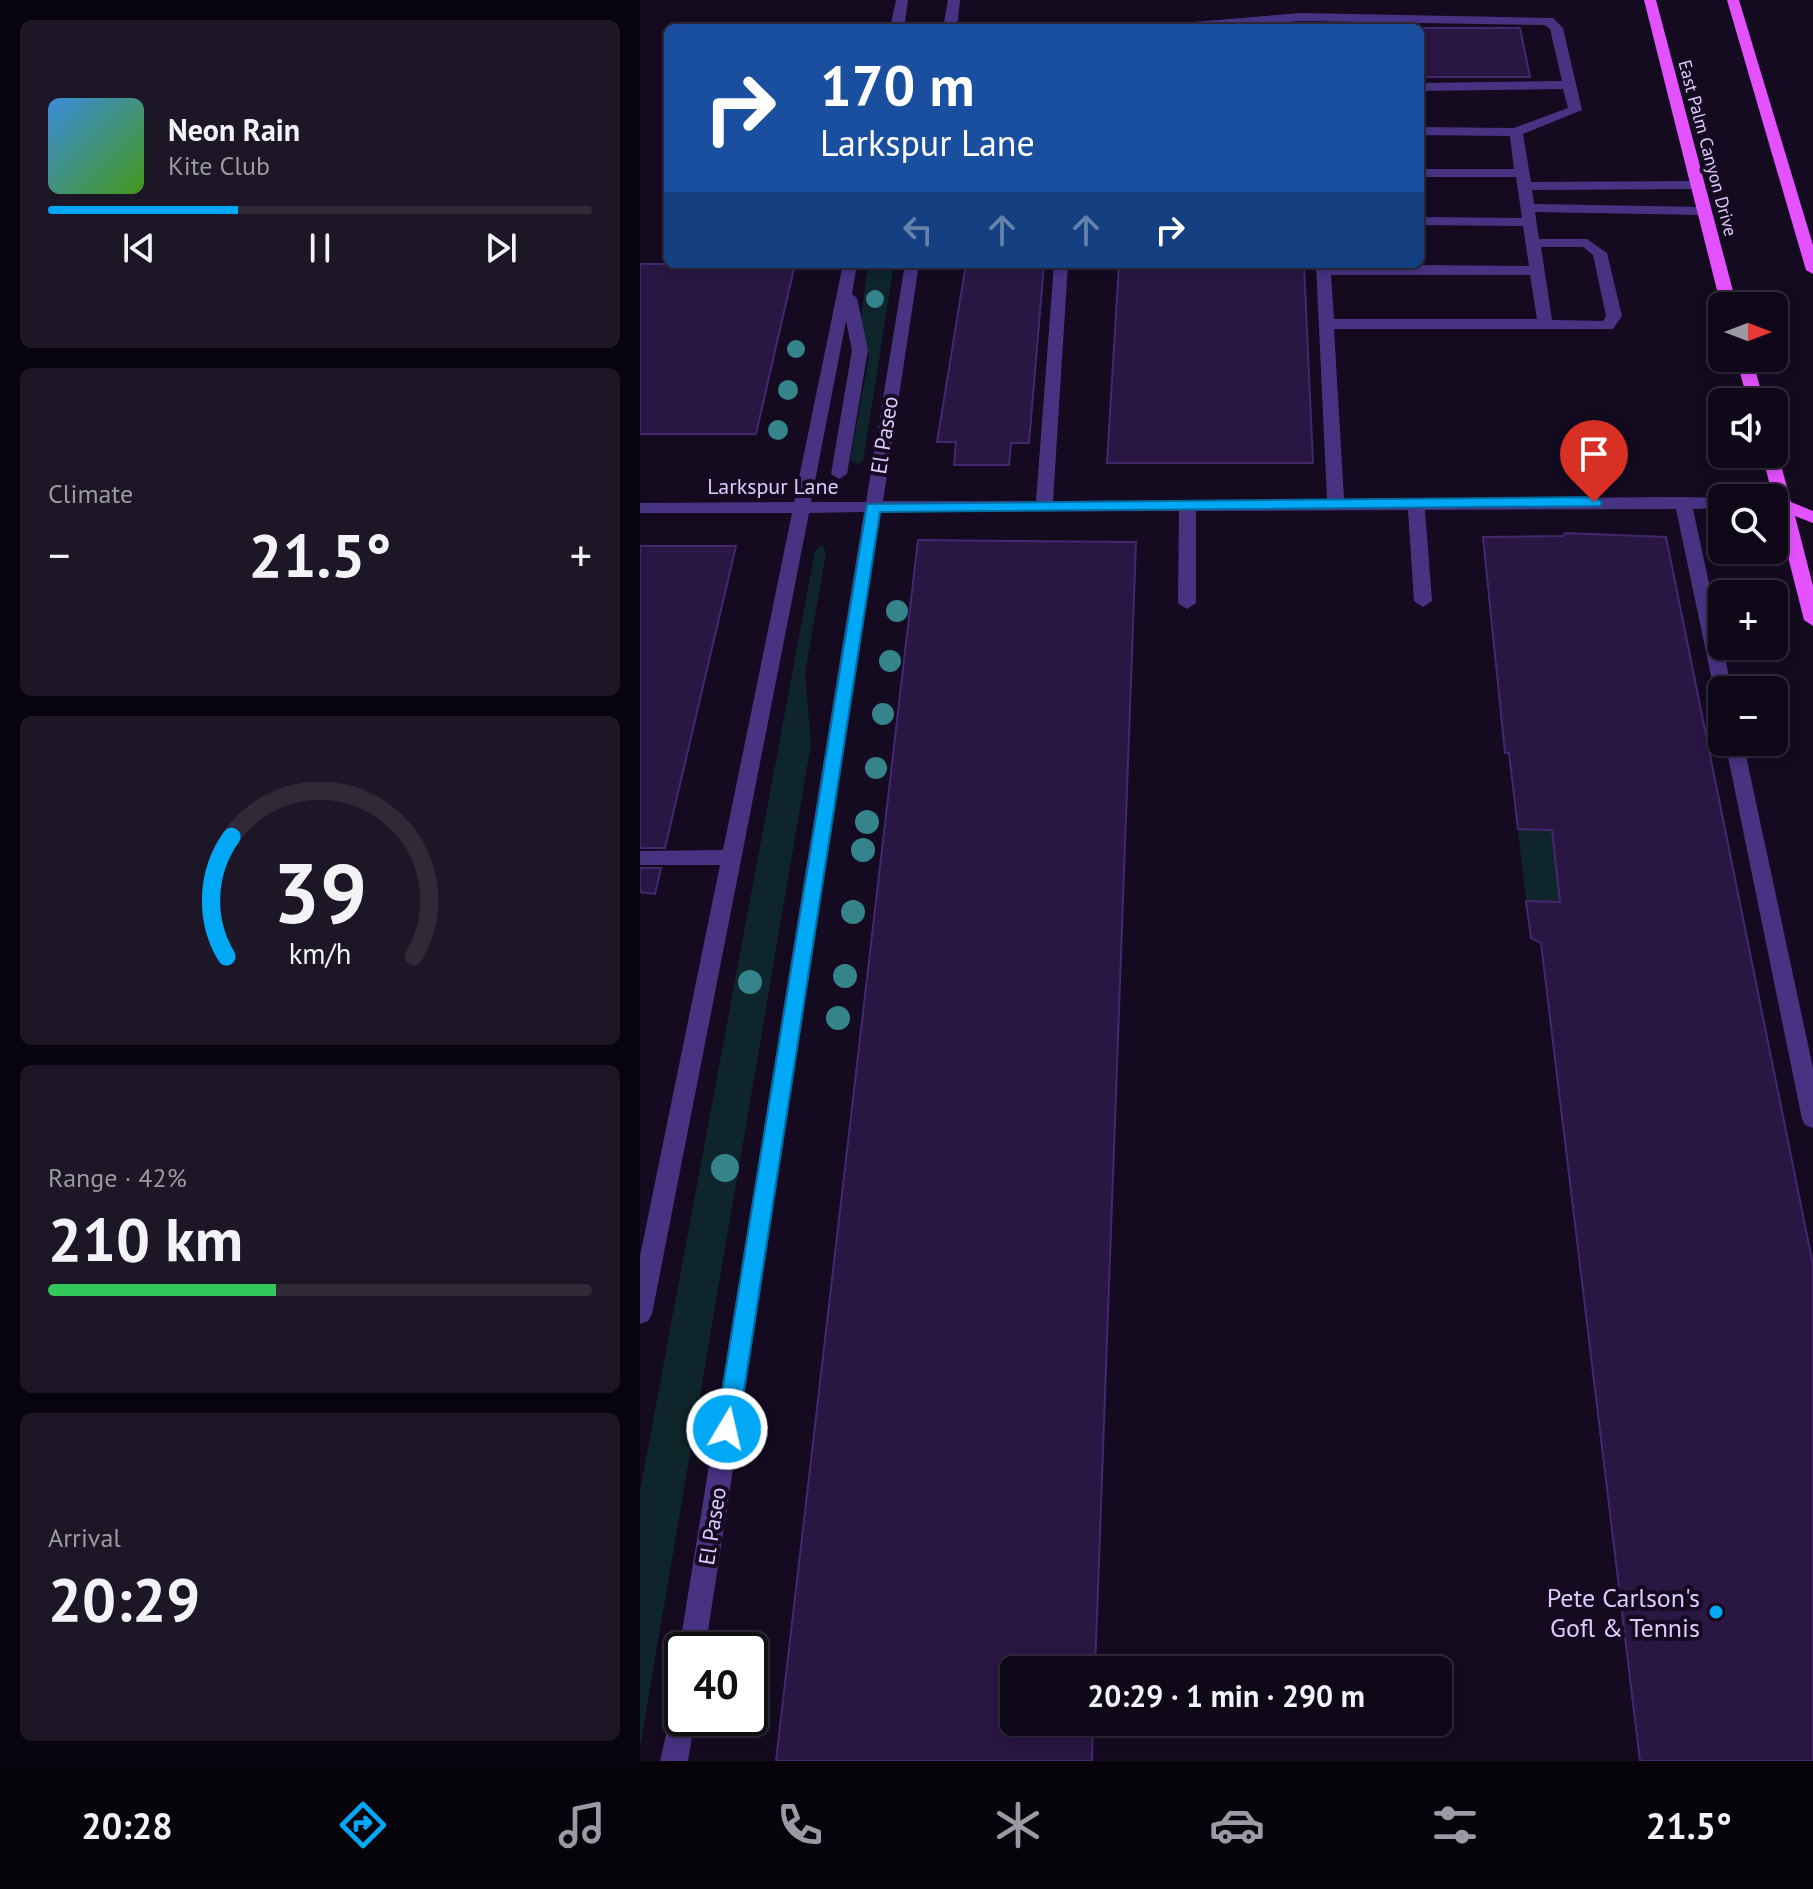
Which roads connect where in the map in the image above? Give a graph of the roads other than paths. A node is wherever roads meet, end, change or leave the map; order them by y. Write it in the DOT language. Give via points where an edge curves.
graph roads {
  1 [pos="902,0"];
  2 [pos="954,0"];
  3 [pos="1650,0"];
  4 [pos="1733,0"];
  5 [pos="898,24"];
  6 [pos="951,24"];
  7 [pos="1217,24"];
  8 [pos="1570,85"];
  9 [pos="1424,87"];
  10 [pos="1424,131"];
  11 [pos="1516,132"];
  12 [pos="1424,173"];
  13 [pos="1524,180"];
  14 [pos="1696,185"];
  15 [pos="1703,211"];
  16 [pos="1530,215"];
  17 [pos="1424,221"];
  18 [pos="1534,243"];
  19 [pos="849,268"];
  20 [pos="911,268"];
  21 [pos="1061,268"];
  22 [pos="1323,268"];
  23 [pos="1377,268"];
  24 [pos="1813,270"];
  25 [pos="1538,271"];
  26 [pos="845,290"];
  27 [pos="1725,292"];
  28 [pos="1326,324"];
  29 [pos="1545,324"];
  30 [pos="839,474"];
  31 [pos="1683,502"];
  32 [pos="1708,503"];
  33 [pos="1336,504"];
  34 [pos="1416,504"];
  35 [pos="1188,506"];
  36 [pos="1044,507"];
  37 [pos="640,508"];
  38 [pos="803,508"];
  39 [pos="873,508"];
  40 [pos="1788,508"];
  41 [pos="1813,518"];
  42 [pos="1788,535"];
  43 [pos="1423,601"];
  44 [pos="1187,603"];
  45 [pos="1813,620"];
  46 [pos="1720,676"];
  47 [pos="1737,756"];
  48 [pos="732,857"];
  49 [pos="640,858"];
  50 [pos="1813,1119"];
  51 [pos="640,1314"];
  52 [pos="695,1632"];
  53 [pos="678,1736"];
  54 [pos="674,1761"];
  1 -- 5 [label="street"];
  2 -- 6 [label="street"];
  3 -- 14 [label="main road, East Palm Canyon Drive"];
  4 -- 24 [label="main road"];
  7 -- 8 [label="street" via="1301,17 1548,21 1556,28"];
  8 -- 9 [label="street"];
  8 -- 11 [label="street" via="1575,110"];
  10 -- 11 [label="street"];
  11 -- 13 [label="street"];
  12 -- 13 [label="street"];
  13 -- 14 [label="street"];
  13 -- 16 [label="street"];
  14 -- 15 [label="main road, East Palm Canyon Drive"];
  15 -- 16 [label="street"];
  15 -- 27 [label="main road, East Palm Canyon Drive"];
  16 -- 17 [label="street"];
  16 -- 18 [label="street"];
  18 -- 25 [label="street"];
  18 -- 29 [label="street" via="1587,243 1600,253 1614,316 1608,326"];
  19 -- 26 [label="street"];
  20 -- 39 [label="street, El Paseo"];
  21 -- 36 [label="street"];
  22 -- 28 [label="street"];
  23 -- 25 [label="street"];
  25 -- 29 [label="street"];
  26 -- 30 [label="street" via="860,350"];
  26 -- 38 [label="street"];
  28 -- 29 [label="street"];
  28 -- 33 [label="street"];
  31 -- 32 [label="street, Larkspur Lane"];
  31 -- 34 [label="street, Larkspur Lane"];
  31 -- 46 [label="street"];
  33 -- 34 [label="street, Larkspur Lane"];
  33 -- 35 [label="street, Larkspur Lane"];
  34 -- 43 [label="street"];
  35 -- 36 [label="street, Larkspur Lane"];
  35 -- 44 [label="street"];
  36 -- 39 [label="street, Larkspur Lane"];
  37 -- 38 [label="street, Larkspur Lane"];
  38 -- 39 [label="street, Larkspur Lane"];
  38 -- 48 [label="street"];
  39 -- 52 [label="street, El Paseo"];
  40 -- 41 [label="main road"];
  42 -- 45 [label="main road"];
  47 -- 50 [label="street"];
  48 -- 49 [label="street"];
  48 -- 51 [label="street"];
  53 -- 54 [label="street"];
}
